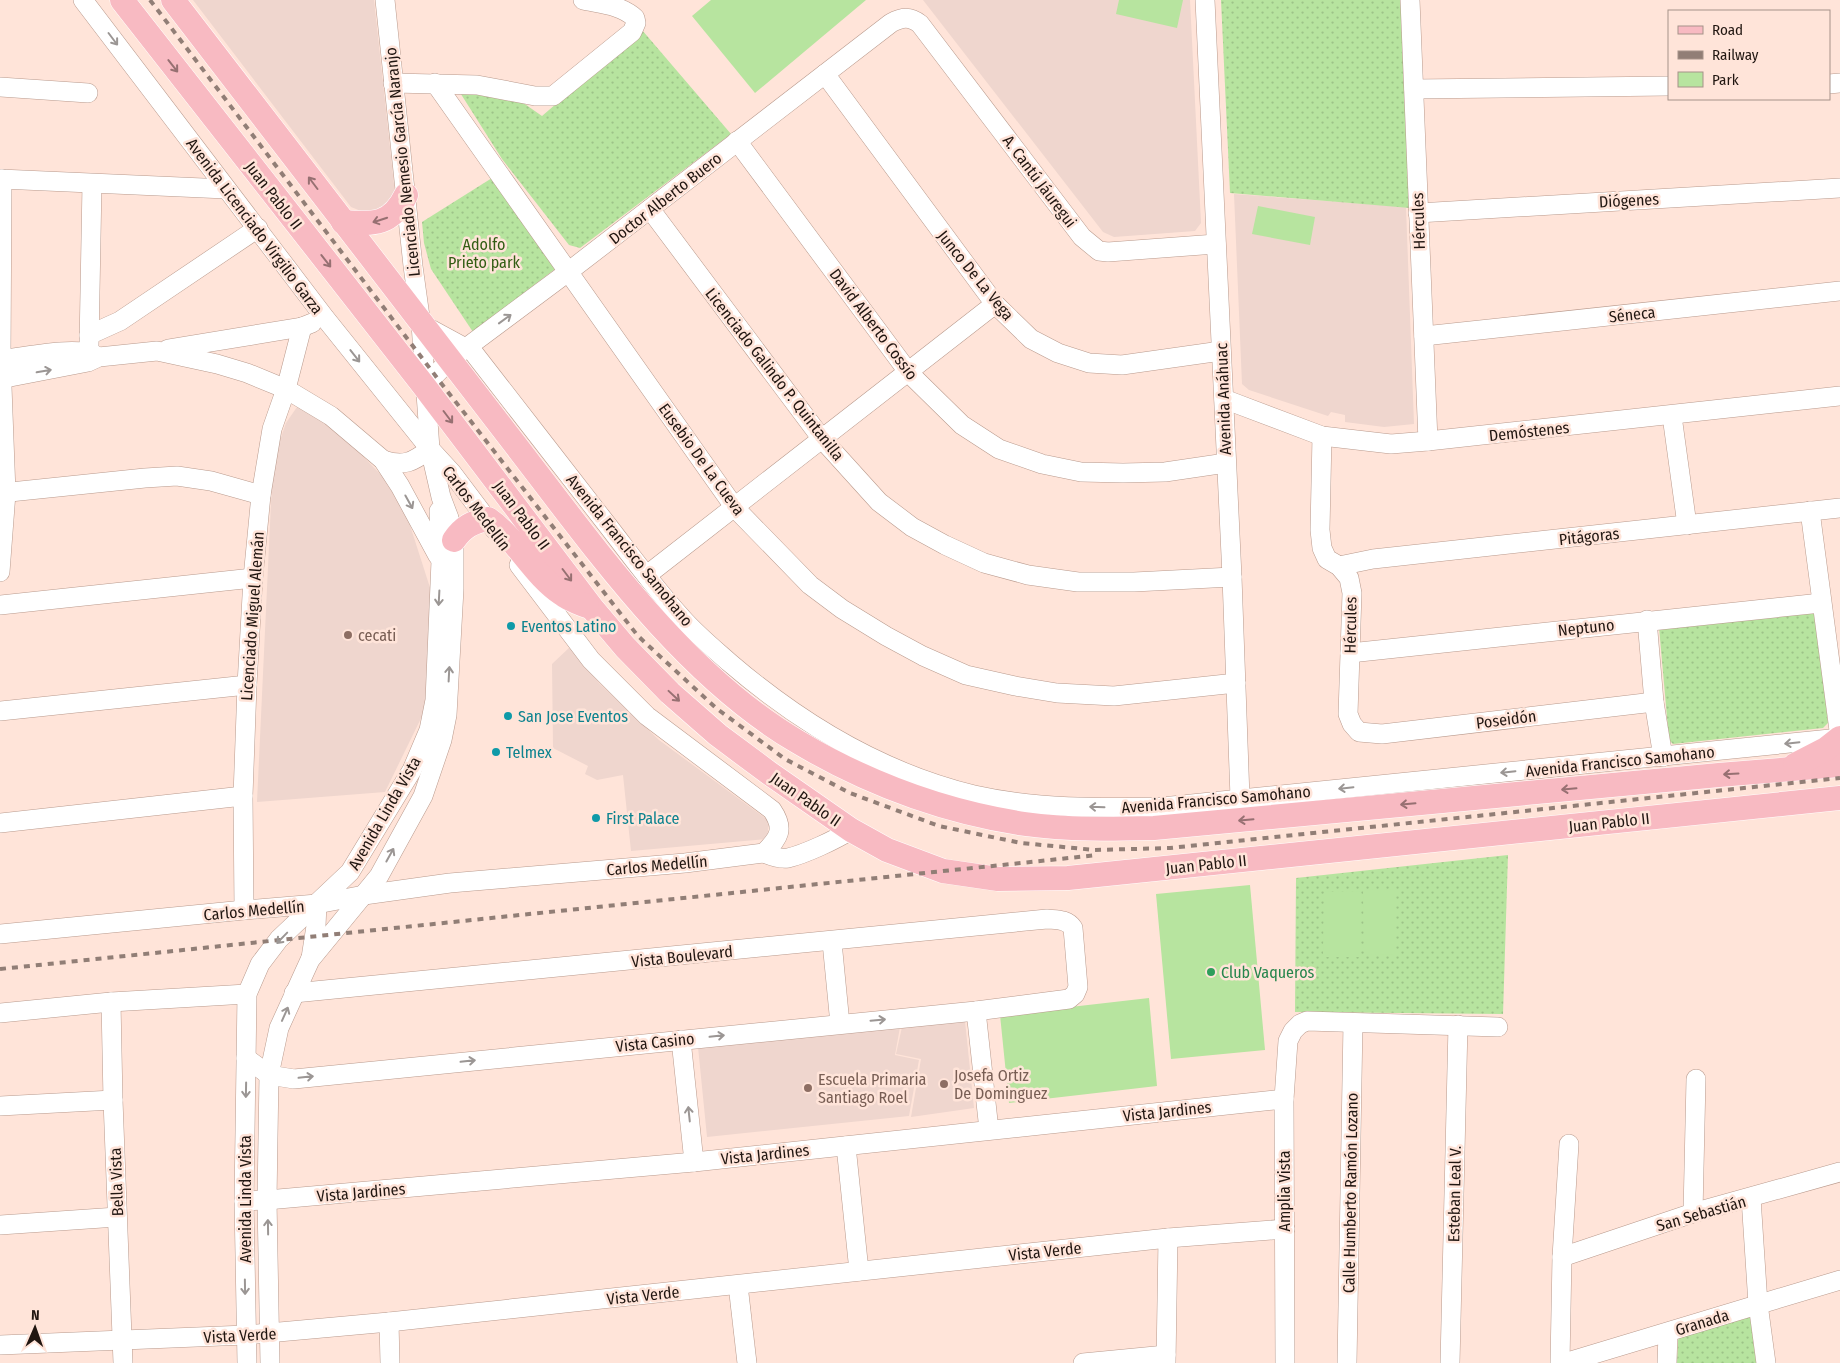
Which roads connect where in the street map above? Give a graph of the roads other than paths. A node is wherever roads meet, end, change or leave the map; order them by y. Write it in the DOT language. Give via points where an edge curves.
graph roads {
  1 [pos="84,0"];
  2 [pos="122,0"];
  3 [pos="173,0"];
  4 [pos="384,0"];
  5 [pos="584,0"];
  6 [pos="1205,0"];
  7 [pos="1410,0"];
  8 [pos="910,18"];
  9 [pos="825,74"];
  10 [pos="393,83"];
  11 [pos="435,83"];
  12 [pos="1668,86"];
  13 [pos="0,87"];
  14 [pos="1414,88"];
  15 [pos="88,93"];
  16 [pos="737,141"];
  17 [pos="1,179"];
  18 [pos="92,184"];
  19 [pos="1840,188"];
  20 [pos="226,189"];
  21 [pos="406,195"];
  22 [pos="650,209"];
  23 [pos="1418,213"];
  24 [pos="343,222"];
  25 [pos="258,228"];
  26 [pos="1216,244"];
  27 [pos="1,263"];
  28 [pos="568,272"];
  29 [pos="1840,291"];
  30 [pos="995,304"];
  31 [pos="325,318"];
  32 [pos="421,324"];
  33 [pos="302,327"];
  34 [pos="1424,336"];
  35 [pos="157,351"];
  36 [pos="1221,351"];
  37 [pos="91,352"];
  38 [pos="458,354"];
  39 [pos="1,369"];
  40 [pos="908,373"];
  41 [pos="424,386"];
  42 [pos="286,390"];
  43 [pos="1840,396"];
  44 [pos="1224,399"];
  45 [pos="1672,416"];
  46 [pos="1322,436"];
  47 [pos="822,439"];
  48 [pos="1428,441"];
  49 [pos="430,450"];
  50 [pos="383,460"];
  51 [pos="1226,463"];
  52 [pos="3,493"];
  53 [pos="261,495"];
  54 [pos="441,497"];
  55 [pos="735,508"];
  56 [pos="1840,508"];
  57 [pos="1810,511"];
  58 [pos="488,519"];
  59 [pos="1687,525"];
  60 [pos="454,540"];
  61 [pos="441,561"];
  62 [pos="1339,566"];
  63 [pos="0,572"];
  64 [pos="647,575"];
  65 [pos="1232,577"];
  66 [pos="254,578"];
  67 [pos="1821,603"];
  68 [pos="0,604"];
  69 [pos="592,608"];
  70 [pos="1647,620"];
  71 [pos="1350,653"];
  72 [pos="1236,683"];
  73 [pos="247,685"];
  74 [pos="1654,702"];
  75 [pos="0,711"];
  76 [pos="1359,732"];
  77 [pos="1840,738"];
  78 [pos="1663,757"];
  79 [pos="1840,766"];
  80 [pos="1780,771"];
  81 [pos="243,796"];
  82 [pos="1240,798"];
  83 [pos="1840,798"];
  84 [pos="0,823"];
  85 [pos="850,830"];
  86 [pos="764,854"];
  87 [pos="364,895"];
  88 [pos="317,904"];
  89 [pos="244,910"];
  90 [pos="0,934"];
  91 [pos="832,942"];
  92 [pos="310,960"];
  93 [pos="294,993"];
  94 [pos="247,994"];
  95 [pos="1069,999"];
  96 [pos="111,1002"];
  97 [pos="976,1011"];
  98 [pos="0,1013"];
  99 [pos="1353,1023"];
  100 [pos="840,1024"];
  101 [pos="1458,1025"];
  102 [pos="1498,1027"];
  103 [pos="681,1040"];
  104 [pos="246,1058"];
  105 [pos="269,1075"];
  106 [pos="1696,1079"];
  107 [pos="1284,1099"];
  108 [pos="113,1100"];
  109 [pos="0,1106"];
  110 [pos="989,1130"];
  111 [pos="1569,1144"];
  112 [pos="846,1146"];
  113 [pos="694,1162"];
  114 [pos="1840,1172"];
  115 [pos="1751,1198"];
  116 [pos="267,1200"];
  117 [pos="244,1201"];
  118 [pos="1693,1213"];
  119 [pos="117,1217"];
  120 [pos="0,1225"];
  121 [pos="1284,1229"];
  122 [pos="1168,1238"];
  123 [pos="1562,1257"];
  124 [pos="859,1271"];
  125 [pos="1840,1280"];
  126 [pos="738,1285"];
  127 [pos="1758,1304"];
  128 [pos="389,1322"];
  129 [pos="1668,1332"];
  130 [pos="270,1333"];
  131 [pos="246,1335"];
  132 [pos="123,1340"];
  133 [pos="0,1345"];
  134 [pos="1166,1359"];
  135 [pos="123,1363"];
  136 [pos="247,1363"];
  137 [pos="270,1363"];
  138 [pos="390,1363"];
  139 [pos="747,1363"];
  140 [pos="1083,1363"];
  141 [pos="1285,1363"];
  142 [pos="1348,1363"];
  143 [pos="1450,1363"];
  144 [pos="1560,1363"];
  145 [pos="1564,1363"];
  146 [pos="1667,1363"];
  147 [pos="1766,1363"];
  1 -- 20 [label="street, Avenida Licenciado Virgilio Garza, one-way"];
  2 -- 41 [label="main road, Juan Pablo II, one-way"];
  24 -- 3 [label="main road, one-way"];
  4 -- 10 [label="street, Licenciado Nemesio García Naranjo"];
  5 -- 11 [label="street" via="623,9 635,18 636,23 632,32 553,96 535,96 478,85"];
  6 -- 26 [label="street, Avenida Anáhuac"];
  7 -- 14 [label="street, Hércules"];
  8 -- 9 [label="street, Doctor Alberto Buero" via="891,23"];
  8 -- 26 [label="street, A. Cantú Jáuregui" via="920,24 1090,245 1108,252"];
  9 -- 16 [label="street, Doctor Alberto Buero"];
  9 -- 30 [label="street, Junco De La Vega"];
  10 -- 11 [label="street"];
  10 -- 21 [label="street, Licenciado Nemesio García Naranjo"];
  11 -- 28 [label="street, Eusebio De La Cueva"];
  12 -- 14 [label="street"];
  13 -- 15 [label="street"];
  14 -- 23 [label="street, Hércules"];
  16 -- 22 [label="street, Doctor Alberto Buero"];
  16 -- 40 [label="street, David Alberto Cossío"];
  17 -- 18 [label="street"];
  17 -- 27 [label="street"];
  18 -- 20 [label="street"];
  18 -- 37 [label="street"];
  19 -- 23 [label="street, Diógenes"];
  20 -- 25 [label="street, Avenida Licenciado Virgilio Garza"];
  21 -- 24 [label="main road, one-way" via="400,208 382,222"];
  21 -- 32 [label="street, Licenciado Nemesio García Naranjo"];
  22 -- 28 [label="street, Doctor Alberto Buero"];
  22 -- 47 [label="street, Licenciado Galindo P. Quintanilla"];
  23 -- 34 [label="street, Hércules"];
  24 -- 32 [label="main road"];
  25 -- 31 [label="street, Avenida Licenciado Virgilio Garza"];
  25 -- 37 [label="street" via="120,321"];
  26 -- 36 [label="street, Avenida Anáhuac"];
  27 -- 39 [label="street"];
  38 -- 28 [label="street, Doctor Alberto Buero, one-way"];
  28 -- 55 [label="street, Eusebio De La Cueva"];
  29 -- 34 [label="street, Séneca"];
  30 -- 36 [label="street, Junco De La Vega" via="1031,339 1058,353 1089,362 1122,365"];
  30 -- 40 [label="street"];
  31 -- 33 [label="street"];
  31 -- 49 [label="street, Avenida Licenciado Virgilio Garza, one-way"];
  32 -- 38 [label="main road"];
  32 -- 41 [label="street, Licenciado Nemesio García Naranjo"];
  33 -- 35 [label="street"];
  33 -- 42 [label="street, Licenciado Miguel Alemán"];
  34 -- 48 [label="street, Hércules"];
  35 -- 37 [label="street"];
  35 -- 42 [label="street" via="247,373"];
  36 -- 44 [label="street, Avenida Anáhuac"];
  37 -- 39 [label="street"];
  38 -- 41 [label="street, Doctor Alberto Buero"];
  38 -- 64 [label="street, Avenida Francisco Samohano" via="473,352"];
  80 -- 38 [label="main road, one-way" via="1154,828 1091,829 1026,824 963,812 906,794 847,769 795,741 738,702 693,661 608,565"];
  39 -- 52 [label="street"];
  40 -- 47 [label="street"];
  40 -- 51 [label="street, David Alberto Cossío" via="962,425 999,449 1042,464 1081,472 1123,474"];
  41 -- 49 [label="street, Avenida Linda Vista"];
  41 -- 69 [label="main road, Juan Pablo II, one-way"];
  42 -- 50 [label="street" via="331,416"];
  42 -- 53 [label="street, Licenciado Miguel Alemán" via="272,429"];
  43 -- 45 [label="street, Demóstenes"];
  44 -- 46 [label="street, Demóstenes"];
  44 -- 51 [label="street, Avenida Anáhuac"];
  45 -- 48 [label="street, Demóstenes"];
  45 -- 59 [label="street"];
  46 -- 48 [label="street, Demóstenes" via="1391,444"];
  46 -- 62 [label="street, Hércules" via="1322,548 1327,559"];
  47 -- 55 [label="street"];
  47 -- 65 [label="street, Licenciado Galindo P. Quintanilla" via="879,502 912,527 984,563 1028,575 1078,582"];
  49 -- 50 [label="street" via="402,464"];
  49 -- 54 [label="street, Avenida Linda Vista"];
  49 -- 58 [label="street, Carlos Medellín" via="452,472"];
  50 -- 61 [label="street, one-way"];
  51 -- 65 [label="street, Avenida Anáhuac"];
  52 -- 53 [label="street" via="177,476 211,481"];
  52 -- 63 [label="street"];
  53 -- 66 [label="street, Licenciado Miguel Alemán"];
  54 -- 60 [label="street, Avenida Linda Vista"];
  54 -- 61 [label="street, Avenida Linda Vista" via="438,520"];
  55 -- 64 [label="street"];
  55 -- 72 [label="street, Eusebio De La Cueva" via="810,585 842,609 923,656 966,675 1057,693 1114,696"];
  56 -- 57 [label="street, Pitágoras"];
  57 -- 59 [label="street, Pitágoras"];
  57 -- 67 [label="street"];
  58 -- 60 [label="main road" via="466,526"];
  58 -- 69 [label="main road" via="501,528 562,595"];
  58 -- 86 [label="street, Carlos Medellín" via="520,568 591,660 647,716 772,810 780,824 778,837"];
  59 -- 62 [label="street, Pitágoras" via="1389,557"];
  87 -- 60 [label="street, Avenida Linda Vista, one-way" via="379,876 422,796 442,740 447,715"];
  61 -- 88 [label="street, Avenida Linda Vista, one-way" via="435,700 429,730 412,770 350,872"];
  62 -- 71 [label="street, Hércules" via="1349,578 1352,593"];
  82 -- 64 [label="street, Avenida Francisco Samohano, one-way" via="1162,807 1046,806 973,794 916,777 870,758 747,678 682,618"];
  65 -- 72 [label="street, Avenida Anáhuac"];
  66 -- 68 [label="street"];
  66 -- 73 [label="street, Licenciado Miguel Alemán"];
  67 -- 70 [label="street, Neptuno"];
  67 -- 77 [label="street"];
  69 -- 85 [label="main road, Juan Pablo II, one-way" via="670,693 718,735"];
  70 -- 71 [label="street, Neptuno"];
  70 -- 74 [label="street"];
  71 -- 76 [label="street, Hércules" via="1348,714"];
  72 -- 82 [label="street, Avenida Anáhuac"];
  73 -- 75 [label="street"];
  73 -- 81 [label="street, Licenciado Miguel Alemán"];
  74 -- 76 [label="street, Poseidón" via="1382,734"];
  74 -- 78 [label="street"];
  77 -- 78 [label="street, Avenida Francisco Samohano, one-way"];
  77 -- 80 [label="main road" via="1826,749"];
  78 -- 82 [label="street, Avenida Francisco Samohano, one-way"];
  79 -- 80 [label="main road"];
  81 -- 84 [label="street"];
  81 -- 89 [label="street, Licenciado Miguel Alemán"];
  83 -- 85 [label="main road, Juan Pablo II" via="1068,878 998,879 943,871 887,850"];
  85 -- 86 [label="street" via="834,840 788,858"];
  86 -- 87 [label="street, Carlos Medellín" via="450,883"];
  87 -- 88 [label="street, Carlos Medellín"];
  87 -- 92 [label="street, Avenida Linda Vista"];
  88 -- 89 [label="street, Carlos Medellín"];
  88 -- 92 [label="street"];
  88 -- 94 [label="street, Avenida Linda Vista, one-way" via="279,940 260,964"];
  89 -- 90 [label="street, Carlos Medellín"];
  91 -- 93 [label="street, Vista Boulevard"];
  91 -- 95 [label="street, Vista Boulevard" via="1061,920 1073,928 1078,987"];
  91 -- 100 [label="street"];
  92 -- 93 [label="street, Avenida Linda Vista"];
  105 -- 93 [label="street, Avenida Linda Vista, one-way" via="278,1028"];
  94 -- 96 [label="street"];
  94 -- 104 [label="street, Avenida Linda Vista"];
  95 -- 97 [label="street, Vista Casino"];
  96 -- 98 [label="street"];
  96 -- 108 [label="street, Bella Vista"];
  100 -- 97 [label="street, Vista Casino, one-way"];
  97 -- 110 [label="street"];
  99 -- 101 [label="street"];
  99 -- 107 [label="street, Amplia Vista" via="1308,1021 1293,1031 1288,1042"];
  99 -- 142 [label="street, Calle Humberto Ramón Lozano"];
  103 -- 100 [label="street, Vista Casino, one-way"];
  101 -- 102 [label="street"];
  101 -- 143 [label="street, Esteban Leal V."];
  105 -- 103 [label="street, Vista Casino, one-way" via="294,1079"];
  113 -- 103 [label="street, one-way"];
  104 -- 105 [label="street, Vista Casino"];
  104 -- 117 [label="street, Avenida Linda Vista, one-way"];
  105 -- 116 [label="street, Avenida Linda Vista"];
  106 -- 118 [label="street"];
  107 -- 110 [label="street, Vista Jardines"];
  107 -- 121 [label="street, Amplia Vista"];
  108 -- 109 [label="street"];
  108 -- 119 [label="street, Bella Vista"];
  110 -- 112 [label="street, Vista Jardines"];
  111 -- 123 [label="street"];
  112 -- 113 [label="street, Vista Jardines"];
  112 -- 124 [label="street"];
  113 -- 116 [label="street, Vista Jardines"];
  114 -- 115 [label="street, San Sebastián"];
  115 -- 118 [label="street, San Sebastián"];
  115 -- 127 [label="street"];
  116 -- 117 [label="street, Vista Jardines"];
  130 -- 116 [label="street, Avenida Linda Vista, one-way"];
  117 -- 131 [label="street, Avenida Linda Vista, one-way"];
  118 -- 123 [label="street, San Sebastián"];
  119 -- 120 [label="street"];
  119 -- 132 [label="street, Bella Vista"];
  121 -- 122 [label="street, Vista Verde"];
  121 -- 141 [label="street, Amplia Vista"];
  122 -- 124 [label="street, Vista Verde"];
  122 -- 134 [label="street"];
  123 -- 144 [label="street"];
  124 -- 126 [label="street, Vista Verde"];
  125 -- 127 [label="street, Granada"];
  126 -- 128 [label="street, Vista Verde"];
  126 -- 139 [label="street"];
  127 -- 129 [label="street, Granada"];
  127 -- 147 [label="street"];
  128 -- 130 [label="street, Vista Verde"];
  128 -- 138 [label="street"];
  129 -- 145 [label="street, Granada"];
  129 -- 146 [label="street"];
  130 -- 131 [label="street, Vista Verde"];
  130 -- 137 [label="street, Avenida Linda Vista"];
  131 -- 132 [label="street, Vista Verde"];
  131 -- 136 [label="street, Avenida Linda Vista"];
  132 -- 133 [label="street, Vista Verde"];
  132 -- 135 [label="street, Bella Vista"];
  134 -- 140 [label="street"];
}
